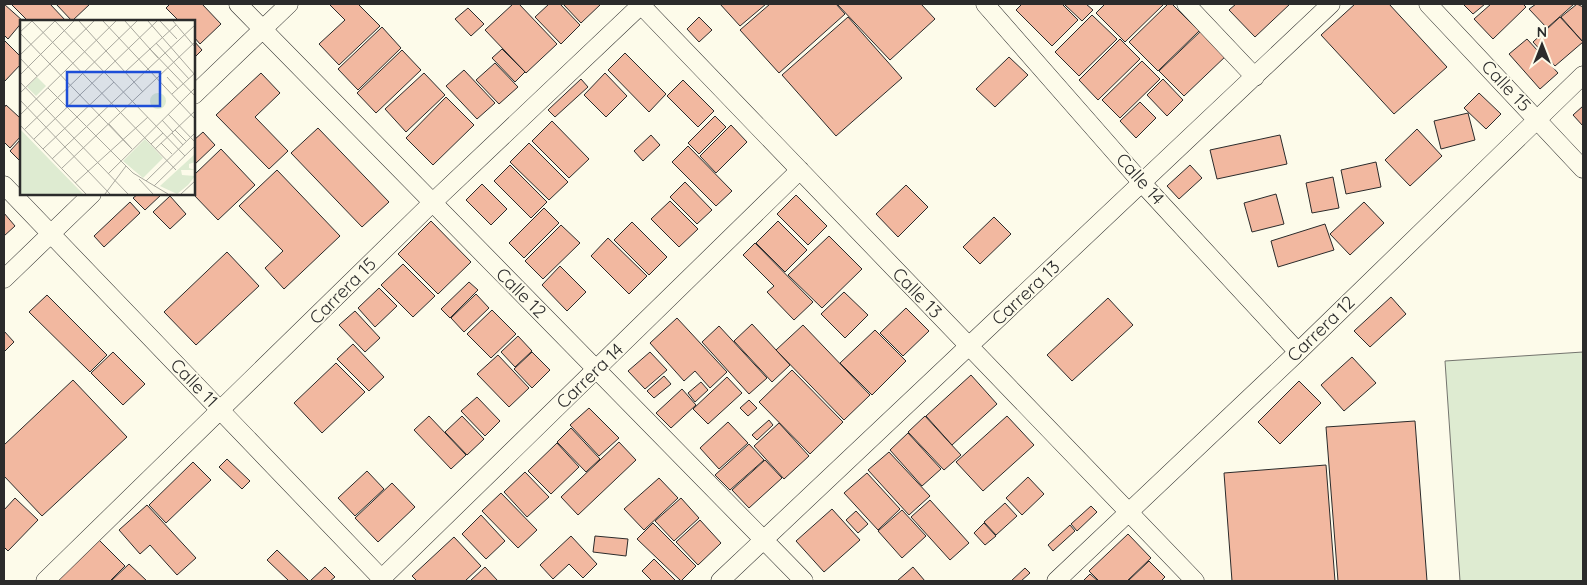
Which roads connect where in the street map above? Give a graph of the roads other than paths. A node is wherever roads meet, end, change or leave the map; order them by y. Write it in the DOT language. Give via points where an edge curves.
graph roads {
  1 [pos="238,4"];
  2 [pos="289,4"];
  3 [pos="641,4"];
  4 [pos="1186,4"];
  5 [pos="1331,4"];
  6 [pos="1428,4"];
  7 [pos="992,6"];
  8 [pos="262,30"];
  9 [pos="1583,75"];
  10 [pos="1255,77"];
  11 [pos="195,94"];
  12 [pos="1537,120"];
  13 [pos="1583,169"];
  14 [pos="800,170"];
  15 [pos="1142,183"];
  16 [pos="4,185"];
  17 [pos="91,195"];
  18 [pos="432,203"];
  19 [pos="51,234"];
  20 [pos="4,279"];
  21 [pos="969,346"];
  22 [pos="1298,352"];
  23 [pos="597,369"];
  24 [pos="221,412"];
  25 [pos="1129,513"];
  26 [pos="764,540"];
  27 [pos="382,580"];
  28 [pos="45,581"];
  29 [pos="720,581"];
  30 [pos="804,581"];
  31 [pos="1056,581"];
  32 [pos="1194,581"];
  1 -- 8 [label="street, Calle 12"];
  2 -- 8 [label="street"];
  3 -- 14 [label="street, Calle 13"];
  3 -- 18 [label="street, Carrera 15"];
  4 -- 10 [label="street"];
  5 -- 10 [label="street, Carrera 13"];
  6 -- 12 [label="street, Calle 15"];
  7 -- 15 [label="street, Calle 14"];
  8 -- 11 [label="street"];
  8 -- 18 [label="street, Calle 12"];
  9 -- 12 [label="street, Carrera 12"];
  10 -- 15 [label="street, Carrera 13"];
  12 -- 13 [label="street, Calle 15"];
  12 -- 22 [label="street, Carrera 12"];
  14 -- 21 [label="street, Calle 13"];
  14 -- 23 [label="street, Carrera 14"];
  15 -- 21 [label="street, Carrera 13"];
  15 -- 22 [label="street, Calle 14"];
  16 -- 19 [label="street, Calle 11"];
  17 -- 19 [label="street"];
  18 -- 23 [label="street, Calle 12"];
  18 -- 24 [label="street, Carrera 15"];
  19 -- 20 [label="street"];
  19 -- 24 [label="street, Calle 11"];
  21 -- 25 [label="street, Calle 13"];
  21 -- 26 [label="street, Carrera 13"];
  22 -- 25 [label="street, Carrera 12"];
  23 -- 26 [label="street, Calle 12"];
  23 -- 27 [label="street, Carrera 14"];
  24 -- 27 [label="street, Calle 11"];
  24 -- 28 [label="street, Carrera 15"];
  25 -- 31 [label="street, Carrera 12"];
  25 -- 32 [label="street, Calle 13"];
  26 -- 29 [label="street, Carrera 13"];
  26 -- 30 [label="street, Calle 12"];
}
